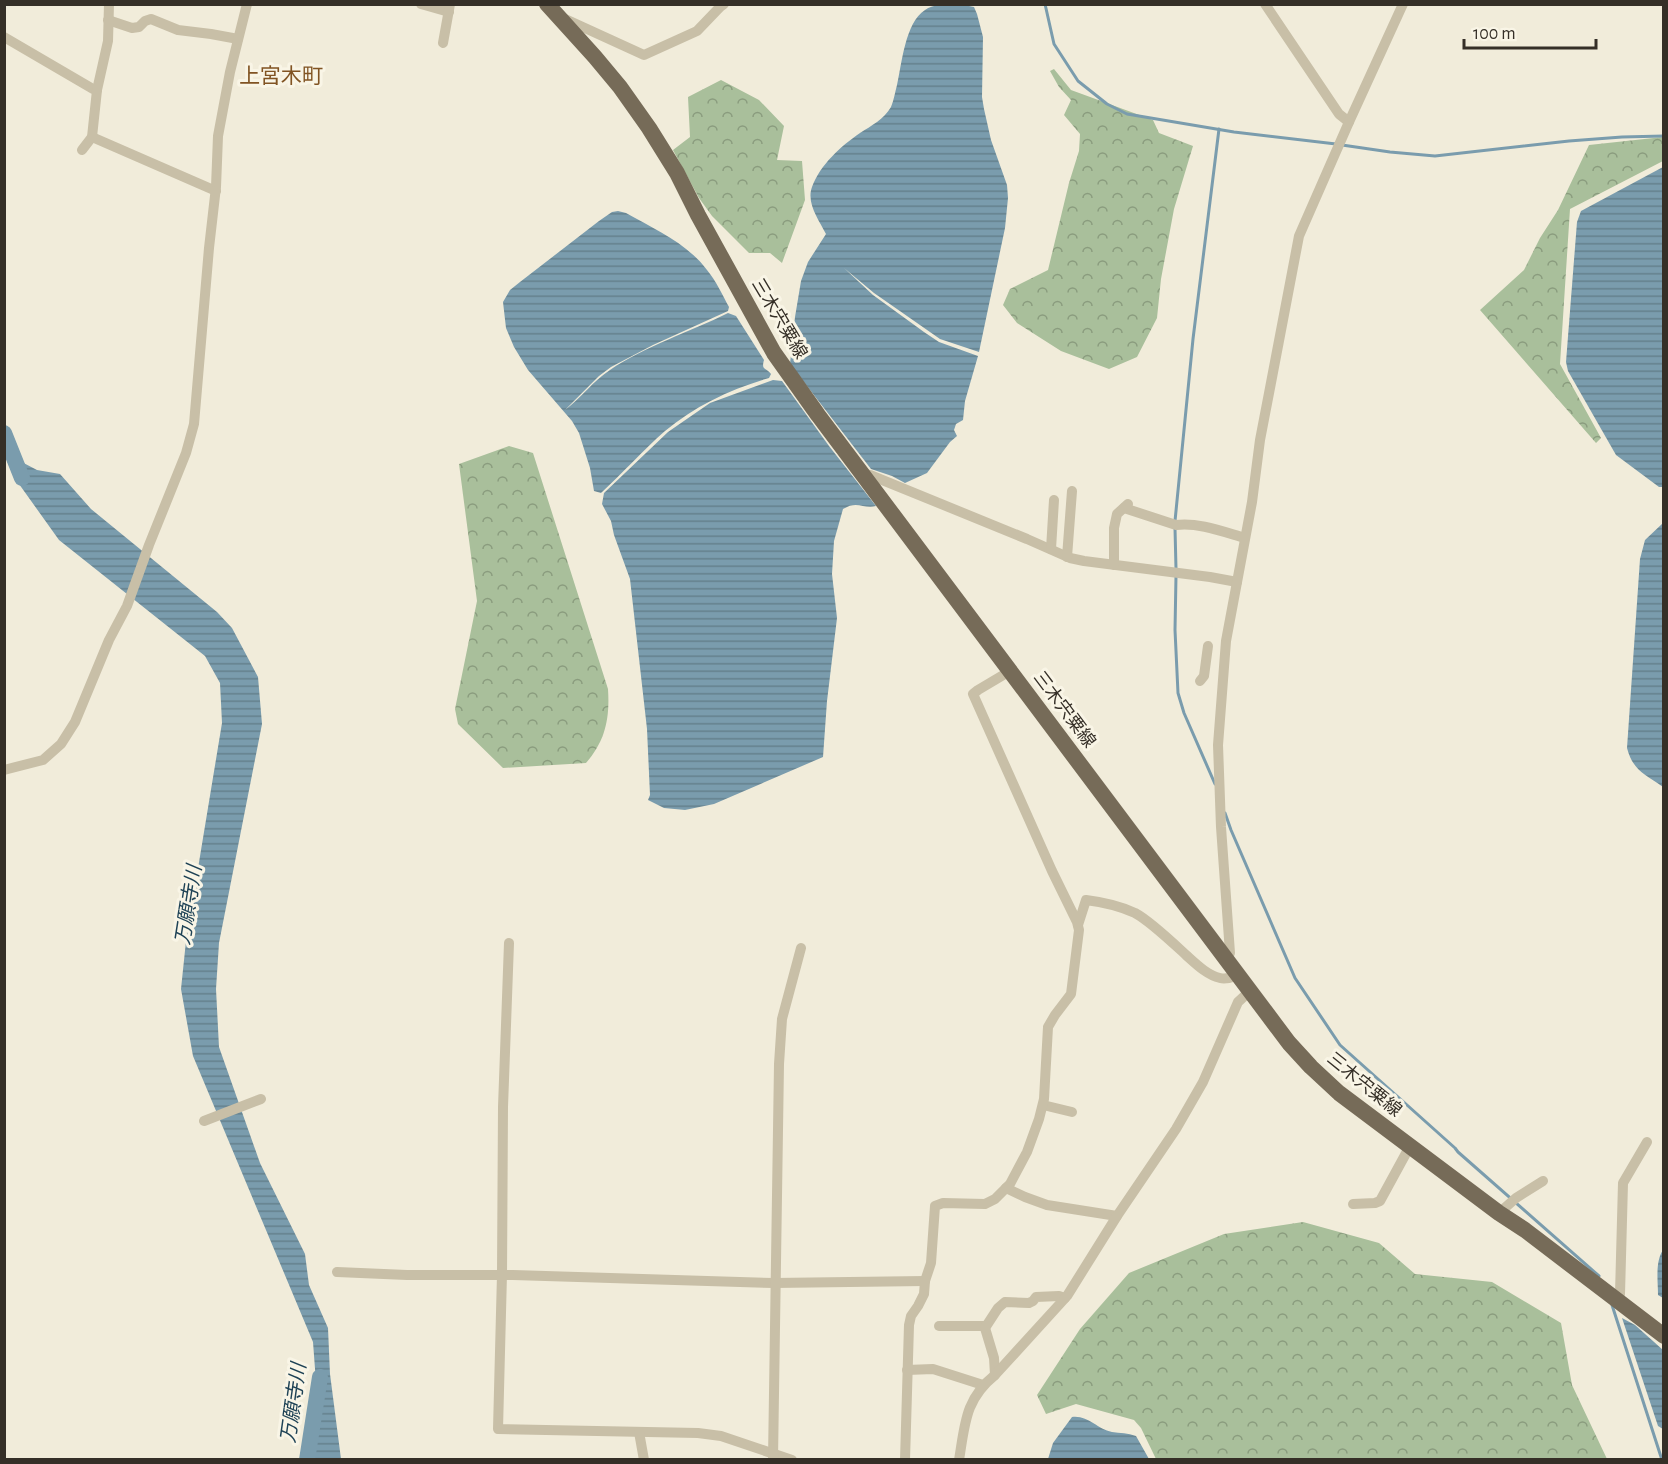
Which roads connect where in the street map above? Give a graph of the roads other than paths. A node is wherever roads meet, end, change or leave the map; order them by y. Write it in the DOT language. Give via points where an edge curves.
graph roads {
  1 [pos="109,4"];
  2 [pos="247,4"];
  3 [pos="421,4"];
  4 [pos="547,4"];
  5 [pos="724,4"];
  6 [pos="1265,4"];
  7 [pos="1403,4"];
  8 [pos="450,8"];
  9 [pos="560,18"];
  10 [pos="108,20"];
  11 [pos="4,37"];
  12 [pos="238,39"];
  13 [pos="443,43"];
  14 [pos="97,90"];
  15 [pos="1349,122"];
  16 [pos="92,137"];
  17 [pos="82,150"];
  18 [pos="216,191"];
  19 [pos="863,474"];
  20 [pos="1072,491"];
  21 [pos="1054,500"];
  22 [pos="1245,538"];
  23 [pos="1050,549"];
  24 [pos="1067,557"];
  25 [pos="1114,565"];
  26 [pos="1237,582"];
  27 [pos="1225,651"];
  28 [pos="1010,671"];
  29 [pos="1223,680"];
  30 [pos="4,770"];
  31 [pos="1078,925"];
  32 [pos="509,944"];
  33 [pos="801,948"];
  34 [pos="1225,958"];
  35 [pos="1238,975"];
  36 [pos="1250,992"];
  37 [pos="257,1100"];
  38 [pos="1043,1105"];
  39 [pos="1072,1112"];
  40 [pos="204,1121"];
  41 [pos="1647,1142"];
  42 [pos="1410,1146"];
  43 [pos="1543,1181"];
  44 [pos="1006,1188"];
  45 [pos="1353,1204"];
  46 [pos="1499,1213"];
  47 [pos="1117,1216"];
  48 [pos="337,1272"];
  49 [pos="502,1274"];
  50 [pos="925,1281"];
  51 [pos="774,1283"];
  52 [pos="1065,1298"];
  53 [pos="1617,1300"];
  54 [pos="939,1326"];
  55 [pos="986,1326"];
  56 [pos="1664,1336"];
  57 [pos="907,1370"];
  58 [pos="995,1375"];
  59 [pos="983,1385"];
  60 [pos="639,1432"];
  61 [pos="773,1456"];
  62 [pos="644,1460"];
  63 [pos="792,1460"];
  64 [pos="905,1460"];
  65 [pos="959,1460"];
  1 -- 10 [label="street"];
  2 -- 12 [label="street"];
  3 -- 8 [label="street"];
  4 -- 9 [label="main road, 三木宍粟線"];
  5 -- 9 [label="street" via="697,31 644,55"];
  6 -- 15 [label="street"];
  7 -- 15 [label="street"];
  8 -- 13 [label="street"];
  9 -- 19 [label="main road, 三木宍粟線" via="620,87 649,128 774,353"];
  10 -- 12 [label="street" via="132,28 151,19 178,30"];
  10 -- 14 [label="street" via="108,41"];
  11 -- 14 [label="street"];
  12 -- 18 [label="street" via="218,136"];
  14 -- 16 [label="street"];
  15 -- 22 [label="street" via="1299,236"];
  16 -- 17 [label="street"];
  16 -- 18 [label="street"];
  18 -- 30 [label="street" via="194,424 186,453 127,606 75,722 61,744 43,760"];
  19 -- 23 [label="street"];
  19 -- 28 [label="main road, 三木宍粟線"];
  20 -- 24 [label="street"];
  21 -- 23 [label="street"];
  22 -- 25 [label="street" via="1176,525 1126,506 1117,514 1114,528"];
  22 -- 26 [label="street"];
  23 -- 24 [label="street"];
  24 -- 25 [label="street"];
  25 -- 26 [label="street"];
  26 -- 27 [label="street"];
  27 -- 29 [label="street"];
  27 -- 29 [label="street" via="1204,644 1202,679"];
  28 -- 31 [label="street" via="973,694"];
  28 -- 34 [label="main road, 三木宍粟線"];
  29 -- 34 [label="street" via="1218,745 1230,953"];
  31 -- 35 [label="street" via="1086,900 1118,907 1136,914 1212,975 1228,979"];
  31 -- 38 [label="street" via="1071,994 1048,1028"];
  32 -- 49 [label="street"];
  33 -- 51 [label="street" via="782,1019"];
  34 -- 35 [label="main road, 三木宍粟線"];
  35 -- 36 [label="main road, 三木宍粟線"];
  36 -- 42 [label="main road, 三木宍粟線" via="1318,1073"];
  36 -- 47 [label="street" via="1238,1002 1203,1082 1176,1129"];
  37 -- 40 [label="street"];
  38 -- 39 [label="street"];
  38 -- 44 [label="street" via="1027,1152"];
  41 -- 53 [label="street" via="1623,1183"];
  42 -- 45 [label="street" via="1380,1201"];
  42 -- 46 [label="main road, 三木宍粟線"];
  43 -- 46 [label="street"];
  44 -- 47 [label="street" via="1061,1209"];
  44 -- 50 [label="street" via="985,1204 935,1206 931,1263"];
  46 -- 53 [label="main road, 三木宍粟線"];
  47 -- 52 [label="street"];
  48 -- 49 [label="street"];
  49 -- 51 [label="street"];
  49 -- 60 [label="street" via="498,1429"];
  50 -- 51 [label="street"];
  50 -- 57 [label="street" via="924,1294 909,1324"];
  51 -- 61 [label="street"];
  52 -- 55 [label="street" via="1036,1296 1029,1303 1005,1302"];
  52 -- 58 [label="street"];
  53 -- 56 [label="main road, 三木宍粟線"];
  54 -- 55 [label="street"];
  55 -- 58 [label="street"];
  57 -- 59 [label="street" via="933,1369"];
  57 -- 64 [label="street"];
  58 -- 59 [label="street"];
  59 -- 65 [label="street" via="967,1412"];
  60 -- 61 [label="street" via="721,1436"];
  60 -- 62 [label="street"];
  61 -- 63 [label="street"];
}
